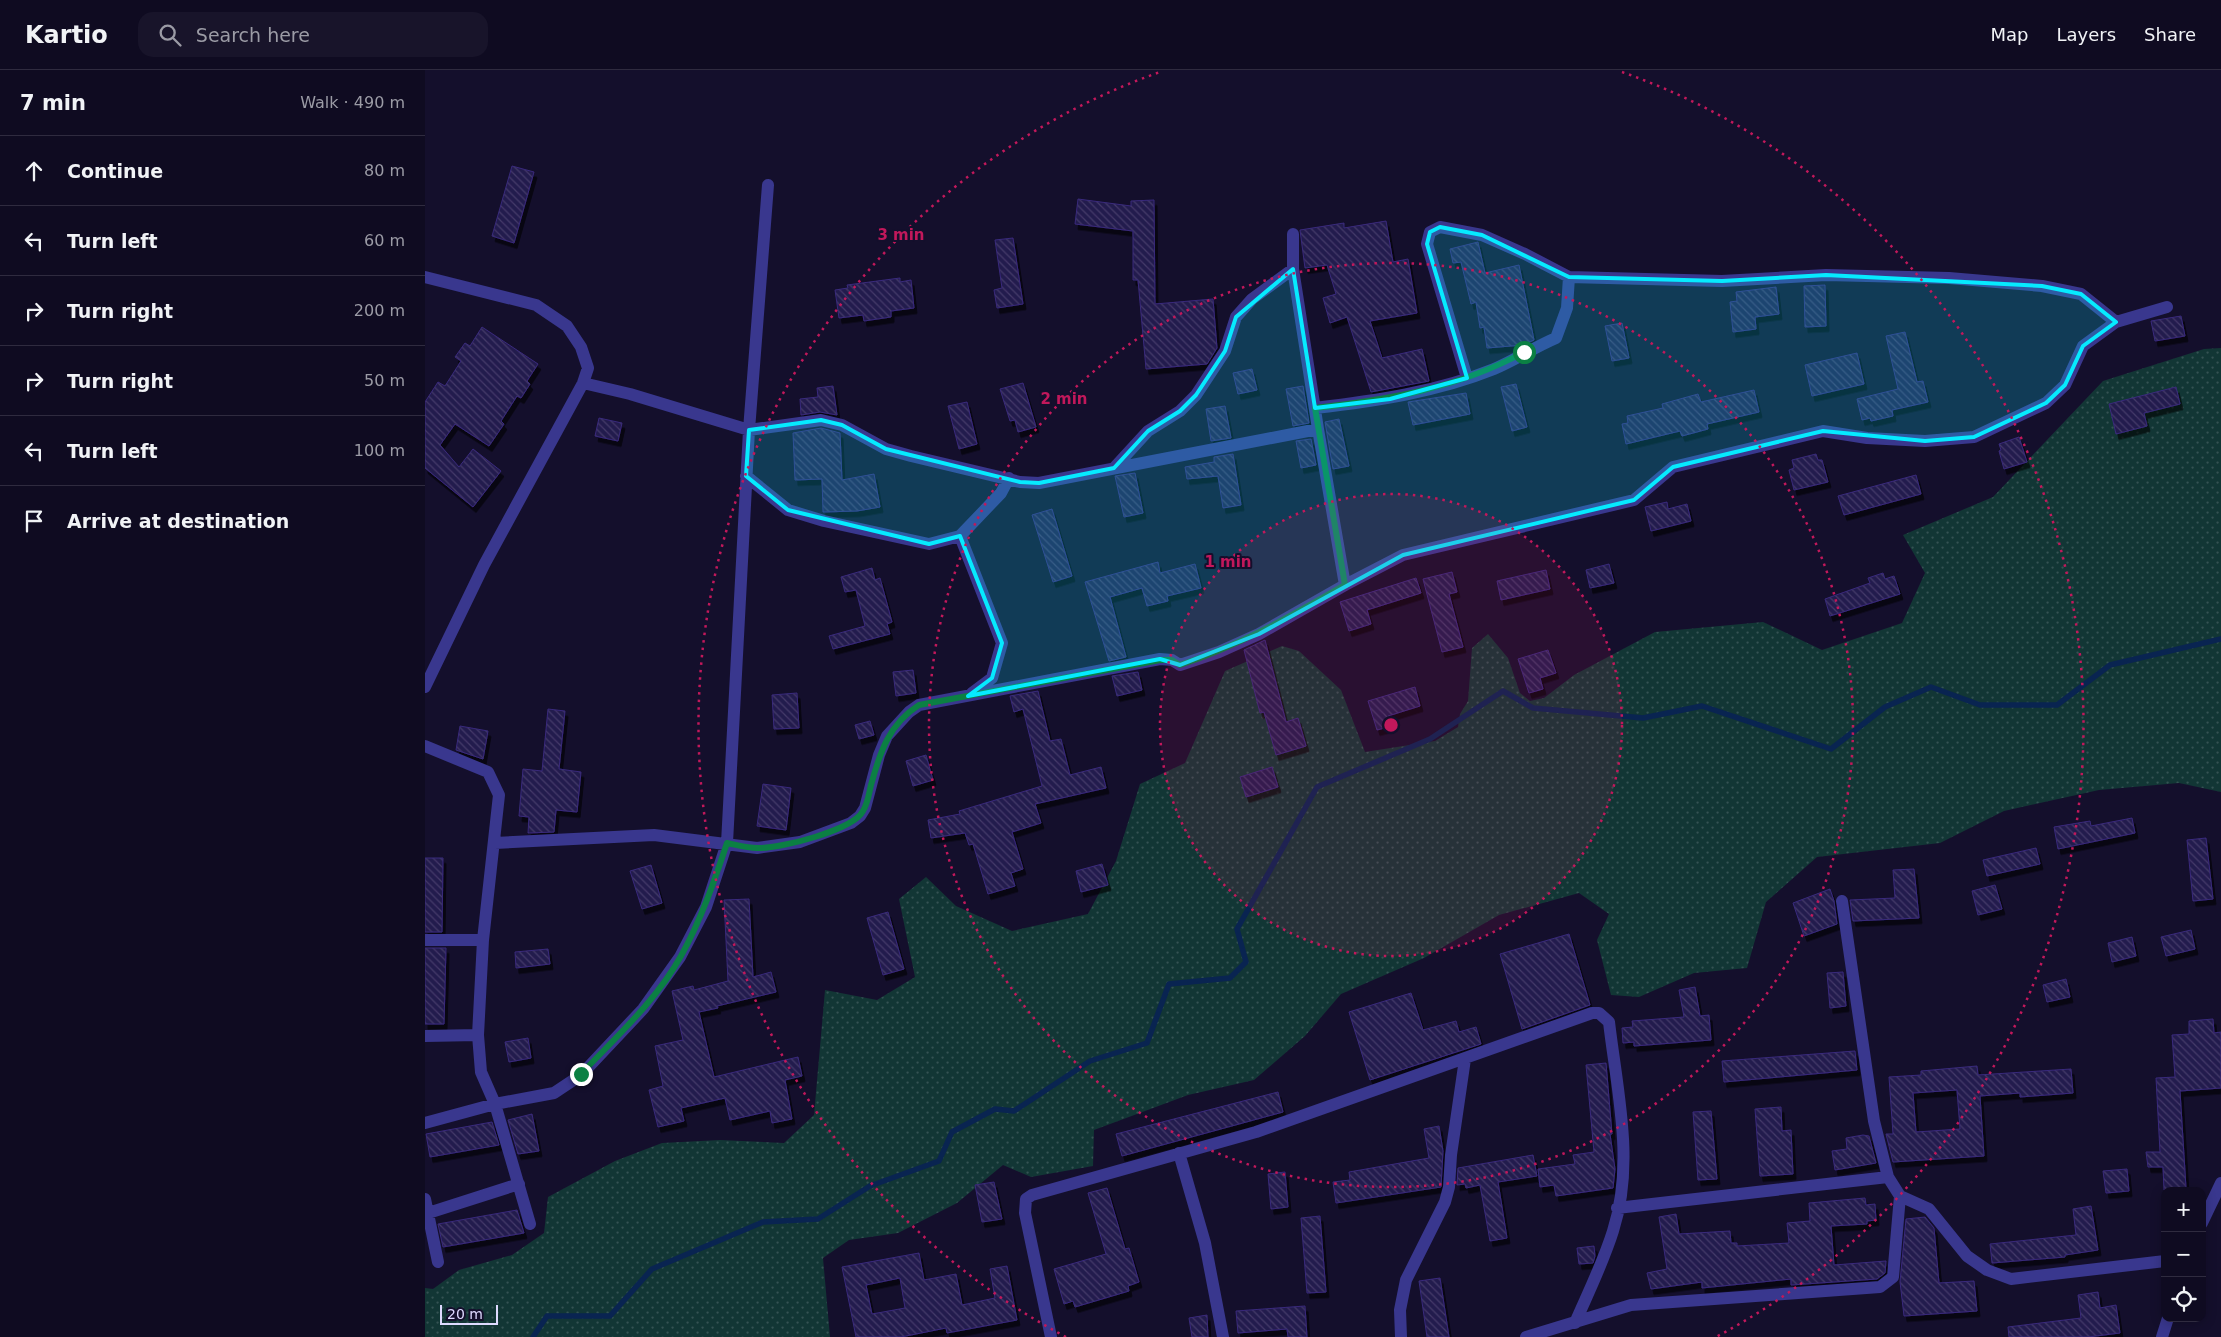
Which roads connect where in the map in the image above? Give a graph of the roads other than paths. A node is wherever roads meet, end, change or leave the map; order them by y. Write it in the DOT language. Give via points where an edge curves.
graph roads {
  1 [pos="767,184"];
  2 [pos="1293,234"];
  3 [pos="1293,269"];
  4 [pos="425,277"];
  5 [pos="1569,277"];
  6 [pos="2167,307"];
  7 [pos="2116,322"];
  8 [pos="1467,378"];
  9 [pos="583,383"];
  10 [pos="1315,408"];
  11 [pos="1317,429"];
  12 [pos="749,430"];
  13 [pos="1113,468"];
  14 [pos="746,476"];
  15 [pos="1009,478"];
  16 [pos="960,536"];
  17 [pos="1345,585"];
  18 [pos="425,687"];
  19 [pos="968,696"];
  20 [pos="425,746"];
  21 [pos="495,843"];
  22 [pos="727,843"];
  23 [pos="1842,901"];
  24 [pos="425,940"];
  25 [pos="483,940"];
  26 [pos="478,1035"];
  27 [pos="425,1036"];
  28 [pos="1465,1059"];
  29 [pos="495,1104"];
  30 [pos="425,1123"];
  31 [pos="1179,1154"];
  32 [pos="1888,1177"];
  33 [pos="2221,1183"];
  34 [pos="519,1184"];
  35 [pos="1900,1196"];
  36 [pos="425,1199"];
  37 [pos="1617,1208"];
  38 [pos="427,1213"];
  39 [pos="2206,1215"];
  40 [pos="531,1224"];
  41 [pos="2161,1261"];
  42 [pos="438,1262"];
  43 [pos="2167,1322"];
  44 [pos="1575,1324"];
  45 [pos="1051,1337"];
  46 [pos="1223,1337"];
  47 [pos="1401,1337"];
  48 [pos="1526,1337"];
  49 [pos="2162,1337"];
  1 -- 12 [label="street"];
  2 -- 3 [label="street"];
  3 -- 10 [label="street"];
  3 -- 13 [label="street" via="1252,299 1236,317 1225,351 1196,396 1180,411 1148,431"];
  4 -- 9 [label="street" via="536,305 567,326 581,346 588,368"];
  5 -- 7 [label="street" via="1722,281 1835,275 1949,278 2042,286 2081,294"];
  5 -- 8 [label="street" via="1567,308 1556,338"];
  5 -- 8 [label="street" via="1482,235 1440,227 1430,232 1427,244"];
  6 -- 7 [label="street"];
  7 -- 17 [label="street" via="2083,346 2065,385 2046,403 1974,438 1925,441 1823,432 1698,460 1673,467 1634,500 1403,555"];
  8 -- 10 [label="street" via="1390,399"];
  9 -- 12 [label="street"];
  9 -- 18 [label="street" via="484,566"];
  10 -- 11 [label="street"];
  11 -- 13 [label="street"];
  11 -- 17 [label="street"];
  12 -- 14 [label="street"];
  12 -- 15 [label="street" via="821,420 842,424 886,448"];
  13 -- 15 [label="street" via="1039,483"];
  14 -- 16 [label="street" via="788,510 929,544"];
  14 -- 22 [label="street"];
  15 -- 16 [label="street" via="1001,493"];
  16 -- 19 [label="street" via="1002,643 992,678"];
  17 -- 19 [label="street" via="1259,634 1180,665 1172,660 1160,660"];
  19 -- 22 [label="street" via="919,705 900,721 887,736 879,755 865,808 851,823 800,842 778,846 757,848"];
  20 -- 21 [label="street" via="488,772 499,795"];
  21 -- 22 [label="street" via="655,835"];
  21 -- 25 [label="street"];
  22 -- 29 [label="street" via="705,908 681,957 643,1009 581,1074 554,1093"];
  23 -- 32 [label="street" via="1874,1122"];
  24 -- 25 [label="street"];
  25 -- 26 [label="street"];
  26 -- 27 [label="street"];
  26 -- 29 [label="street" via="481,1072"];
  28 -- 31 [label="street" via="1257,1132"];
  28 -- 37 [label="street" via="1592,1013 1605,1017 1609,1022 1624,1145"];
  28 -- 47 [label="street" via="1449,1187 1445,1202 1406,1280 1400,1310"];
  29 -- 30 [label="street"];
  29 -- 34 [label="street"];
  31 -- 45 [label="street" via="1026,1199 1025,1213"];
  31 -- 46 [label="street" via="1205,1242"];
  32 -- 35 [label="street"];
  32 -- 37 [label="street"];
  33 -- 39 [label="street"];
  34 -- 38 [label="street"];
  34 -- 40 [label="street"];
  35 -- 41 [label="street" via="1929,1209 1967,1256 1987,1270 2011,1279"];
  35 -- 44 [label="street" via="1893,1277 1880,1287 1631,1305"];
  36 -- 38 [label="street"];
  37 -- 44 [label="street" via="1613,1230"];
  38 -- 42 [label="street"];
  43 -- 49 [label="street"];
  44 -- 48 [label="street"];
}
